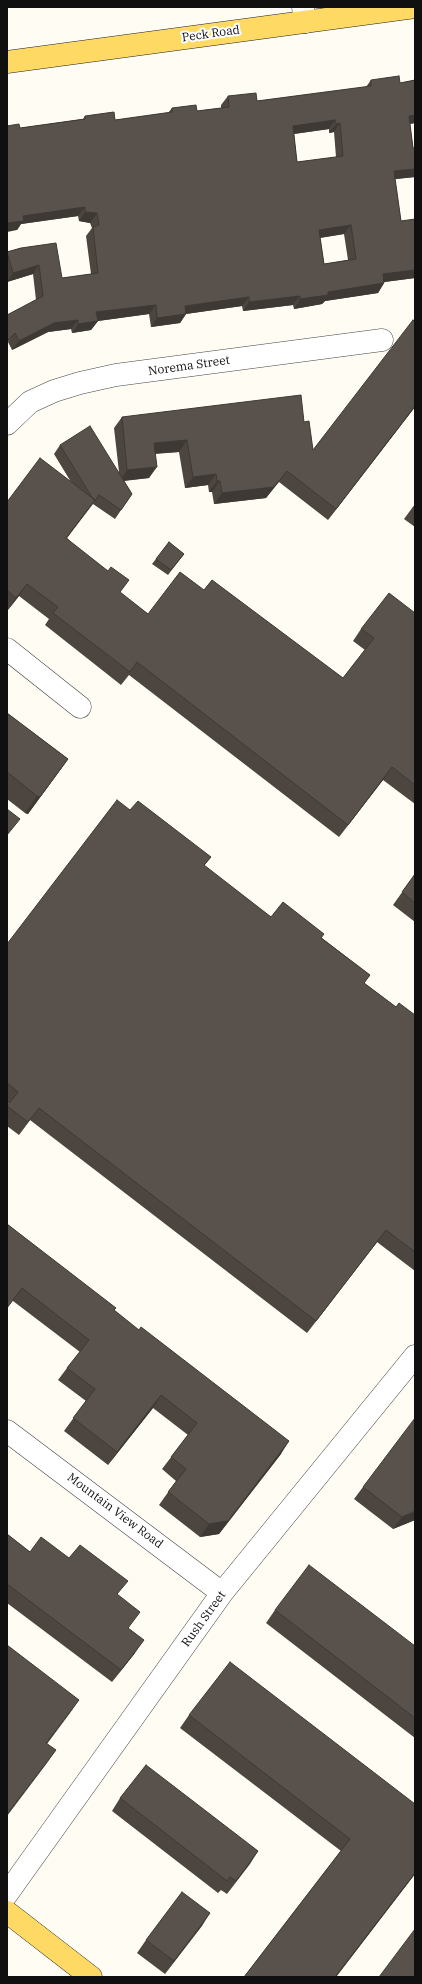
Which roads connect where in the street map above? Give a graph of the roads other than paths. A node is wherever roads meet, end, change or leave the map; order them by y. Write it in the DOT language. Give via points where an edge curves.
graph roads {
  1 [pos="415,7"];
  2 [pos="304,14"];
  3 [pos="7,62"];
  4 [pos="382,340"];
  5 [pos="7,424"];
  6 [pos="7,649"];
  7 [pos="80,707"];
  8 [pos="415,1356"];
  9 [pos="7,1431"];
  10 [pos="222,1592"];
  11 [pos="7,1894"];
  12 [pos="7,1912"];
  13 [pos="91,1977"];
  1 -- 2 [label="main road, Peck Road"];
  2 -- 3 [label="main road, Peck Road"];
  4 -- 5 [label="street, Norema Street" via="116,375 80,383 30,402"];
  6 -- 7 [label="street"];
  8 -- 10 [label="street, Rush Street"];
  9 -- 10 [label="street, Mountain View Road"];
  10 -- 11 [label="street, Rush Street"];
  12 -- 13 [label="main road"];
}
